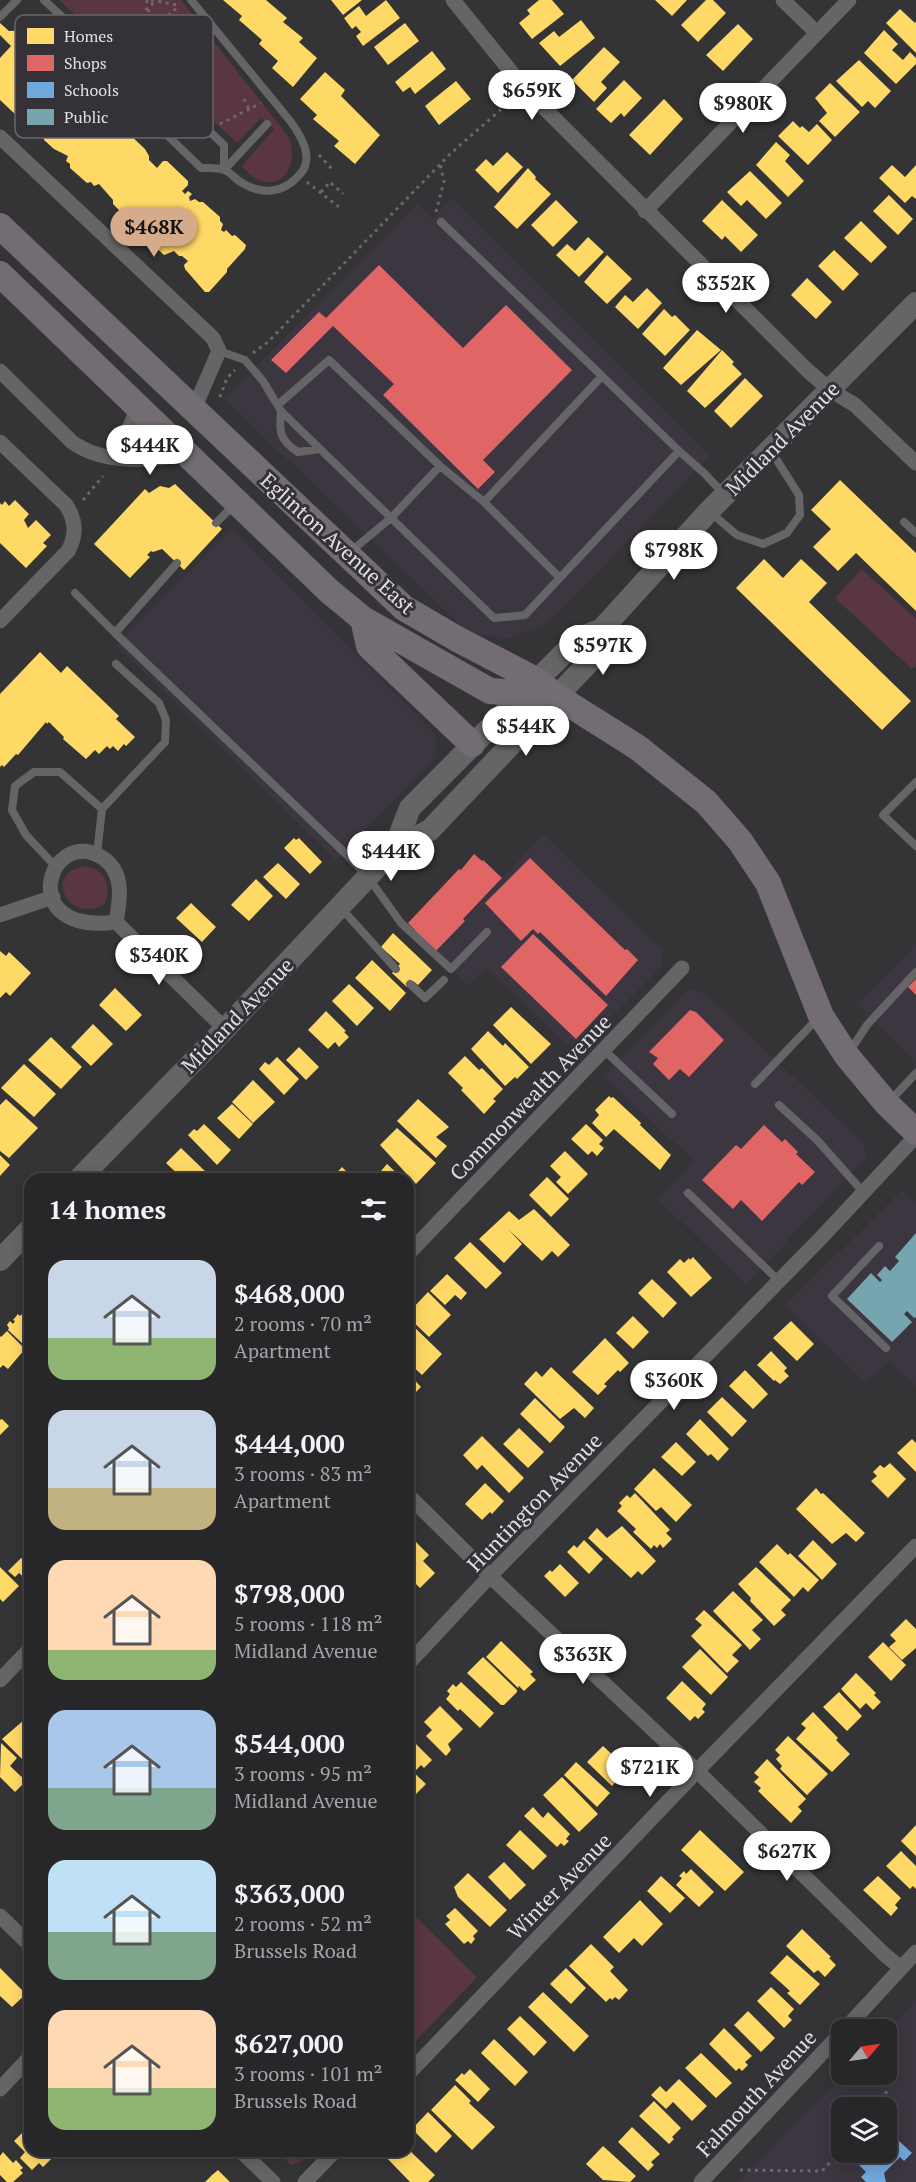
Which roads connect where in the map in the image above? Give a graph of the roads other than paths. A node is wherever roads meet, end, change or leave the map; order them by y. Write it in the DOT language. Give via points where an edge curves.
graph roads {
  1 [pos="17,0"];
  2 [pos="44,0"];
  3 [pos="191,0"];
  4 [pos="453,0"];
  5 [pos="783,0"];
  6 [pos="849,0"];
  7 [pos="60,15"];
  8 [pos="203,15"];
  9 [pos="0,17"];
  10 [pos="213,27"];
  11 [pos="817,33"];
  12 [pos="267,124"];
  13 [pos="213,135"];
  14 [pos="0,137"];
  15 [pos="170,138"];
  16 [pos="224,170"];
  17 [pos="645,212"];
  18 [pos="439,218"];
  19 [pos="0,226"];
  20 [pos="0,274"];
  21 [pos="916,303"];
  22 [pos="219,351"];
  23 [pos="1,374"];
  24 [pos="602,376"];
  25 [pos="830,390"];
  26 [pos="139,406"];
  27 [pos="280,407"];
  28 [pos="194,409"];
  29 [pos="0,442"];
  30 [pos="320,449"];
  31 [pos="769,449"];
  32 [pos="679,451"];
  33 [pos="187,454"];
  34 [pos="112,456"];
  35 [pos="916,463"];
  36 [pos="440,466"];
  37 [pos="237,502"];
  38 [pos="483,502"];
  39 [pos="717,503"];
  40 [pos="391,518"];
  41 [pos="904,522"];
  42 [pos="216,523"];
  43 [pos="916,533"];
  44 [pos="346,555"];
  45 [pos="177,563"];
  46 [pos="559,577"];
  47 [pos="75,593"];
  48 [pos="363,619"];
  49 [pos="0,621"];
  50 [pos="602,629"];
  51 [pos="115,633"];
  52 [pos="116,664"];
  53 [pos="529,687"];
  54 [pos="556,696"];
  55 [pos="472,744"];
  56 [pos="916,782"];
  57 [pos="102,809"];
  58 [pos="916,846"];
  59 [pos="394,849"];
  60 [pos="97,854"];
  61 [pos="56,867"];
  62 [pos="368,877"];
  63 [pos="53,897"];
  64 [pos="340,907"];
  65 [pos="0,915"];
  66 [pos="116,922"];
  67 [pos="487,932"];
  68 [pos="681,968"];
  69 [pos="396,969"];
  70 [pos="916,972"];
  71 [pos="444,980"];
  72 [pos="410,984"];
  73 [pos="821,1016"];
  74 [pos="225,1029"];
  75 [pos="604,1050"];
  76 [pos="847,1056"];
  77 [pos="916,1073"];
  78 [pos="755,1084"];
  79 [pos="887,1104"];
  80 [pos="779,1105"];
  81 [pos="672,1114"];
  82 [pos="916,1134"];
  83 [pos="86,1173"];
  84 [pos="863,1192"];
  85 [pos="688,1193"];
  86 [pos="24,1235"];
  87 [pos="879,1246"];
  88 [pos="414,1248"];
  89 [pos="0,1260"];
  90 [pos="779,1281"];
  91 [pos="886,1348"];
  92 [pos="414,1501"];
  93 [pos="916,1546"];
  94 [pos="490,1576"];
  95 [pos="24,1655"];
  96 [pos="414,1658"];
  97 [pos="0,1680"];
  98 [pos="697,1771"];
  99 [pos="0,1916"];
  100 [pos="24,1939"];
  101 [pos="916,1952"];
  102 [pos="901,1968"];
  103 [pos="854,2019"];
  104 [pos="831,2044"];
  105 [pos="24,2063"];
  106 [pos="414,2068"];
  107 [pos="0,2089"];
  108 [pos="247,2157"];
  109 [pos="329,2157"];
  110 [pos="273,2182"];
  111 [pos="305,2182"];
  112 [pos="701,2182"];
  1 -- 9 [label="lane"];
  2 -- 7 [label="lane"];
  3 -- 8 [label="lane"];
  4 -- 17 [label="street" via="525,89"];
  5 -- 11 [label="street"];
  6 -- 11 [label="street"];
  10 -- 16 [label="lane" via="296,128 306,161 299,176 280,189 263,192 248,187"];
  11 -- 17 [label="street"];
  12 -- 16 [label="lane"];
  13 -- 16 [label="lane" via="224,145"];
  14 -- 22 [label="street" via="204,328"];
  15 -- 16 [label="lane" via="201,168"];
  17 -- 25 [label="street"];
  18 -- 24 [label="lane"];
  19 -- 28 [label="main road, Eglinton Avenue East"];
  20 -- 26 [label="main road, Eglinton Avenue East"];
  21 -- 25 [label="main road, Midland Avenue"];
  22 -- 27 [label="lane" via="244,360"];
  22 -- 28 [label="street"];
  23 -- 34 [label="street" via="84,451"];
  24 -- 32 [label="lane"];
  24 -- 38 [label="lane"];
  25 -- 31 [label="main road, Midland Avenue"];
  25 -- 35 [label="street" via="855,405"];
  26 -- 33 [label="main road, Eglinton Avenue East"];
  26 -- 34 [label="street" via="123,444"];
  27 -- 30 [label="lane"];
  27 -- 30 [label="lane" via="281,436 291,448 298,452"];
  27 -- 36 [label="lane" via="329,360"];
  28 -- 44 [label="main road, Eglinton Avenue East"];
  29 -- 49 [label="street" via="66,505 75,528 68,551"];
  30 -- 40 [label="lane"];
  31 -- 39 [label="main road, Midland Avenue"];
  31 -- 39 [label="lane" via="799,495 800,514 787,533 763,544 737,535"];
  32 -- 39 [label="lane" via="704,472"];
  32 -- 46 [label="lane"];
  33 -- 34 [label="street" via="141,460"];
  33 -- 37 [label="main road, Eglinton Avenue East"];
  36 -- 38 [label="lane"];
  36 -- 40 [label="lane"];
  37 -- 42 [label="lane"];
  37 -- 48 [label="main road, Eglinton Avenue East"];
  38 -- 46 [label="lane"];
  39 -- 50 [label="main road, Midland Avenue"];
  40 -- 44 [label="lane"];
  40 -- 46 [label="lane" via="494,618 525,615"];
  41 -- 43 [label="lane"];
  44 -- 53 [label="main road, Eglinton Avenue East" via="404,608"];
  45 -- 51 [label="lane"];
  47 -- 51 [label="lane"];
  48 -- 53 [label="main road, Eglinton Avenue East" via="490,691"];
  48 -- 55 [label="main road, Eglinton Avenue East" via="369,646"];
  50 -- 53 [label="main road, Midland Avenue" via="579,638"];
  50 -- 54 [label="main road, Midland Avenue" via="595,656"];
  51 -- 62 [label="lane"];
  52 -- 57 [label="lane" via="159,703 166,720 165,742"];
  53 -- 54 [label="main road, Eglinton Avenue East"];
  53 -- 55 [label="main road, Midland Avenue"];
  54 -- 59 [label="main road, Midland Avenue" via="430,830"];
  54 -- 73 [label="main road, Eglinton Avenue East" via="637,747 706,802 726,824 768,883"];
  55 -- 59 [label="main road, Midland Avenue" via="410,808"];
  56 -- 58 [label="lane" via="883,815"];
  57 -- 60 [label="lane"];
  57 -- 61 [label="lane" via="60,771 34,772 15,786 12,810 26,835"];
  59 -- 62 [label="main road, Midland Avenue"];
  60 -- 61 [label="street" via="73,852"];
  60 -- 66 [label="street" via="109,862 118,879"];
  61 -- 63 [label="street" via="50,880"];
  62 -- 64 [label="main road, Midland Avenue"];
  62 -- 67 [label="lane" via="402,923 452,969"];
  63 -- 65 [label="street"];
  63 -- 66 [label="street" via="56,906 71,920"];
  64 -- 69 [label="lane"];
  64 -- 74 [label="main road, Midland Avenue"];
  66 -- 74 [label="street"];
  68 -- 75 [label="street, Commonwealth Avenue"];
  70 -- 76 [label="lane" via="867,1024"];
  71 -- 72 [label="lane" via="425,998"];
  73 -- 76 [label="main road, Eglinton Avenue East"];
  73 -- 78 [label="lane"];
  74 -- 83 [label="main road, Midland Avenue"];
  75 -- 81 [label="lane"];
  75 -- 88 [label="street, Commonwealth Avenue"];
  76 -- 79 [label="main road, Eglinton Avenue East"];
  77 -- 79 [label="lane"];
  79 -- 82 [label="main road, Eglinton Avenue East"];
  80 -- 84 [label="lane" via="818,1141"];
  82 -- 84 [label="street, Huntington Avenue"];
  84 -- 90 [label="street, Huntington Avenue"];
  85 -- 90 [label="lane"];
  86 -- 89 [label="main road"];
  87 -- 91 [label="lane" via="832,1296"];
  90 -- 94 [label="street, Huntington Avenue"];
  92 -- 94 [label="street"];
  93 -- 98 [label="street, Winter Avenue"];
  94 -- 96 [label="street, Huntington Avenue"];
  94 -- 98 [label="street"];
  95 -- 97 [label="street"];
  98 -- 102 [label="street"];
  98 -- 106 [label="street, Winter Avenue"];
  99 -- 100 [label="street"];
  101 -- 102 [label="street, Falmouth Avenue"];
  102 -- 103 [label="street, Falmouth Avenue"];
  104 -- 112 [label="street, Falmouth Avenue"];
  105 -- 107 [label="street"];
  108 -- 110 [label="street"];
  109 -- 111 [label="street"];
}
